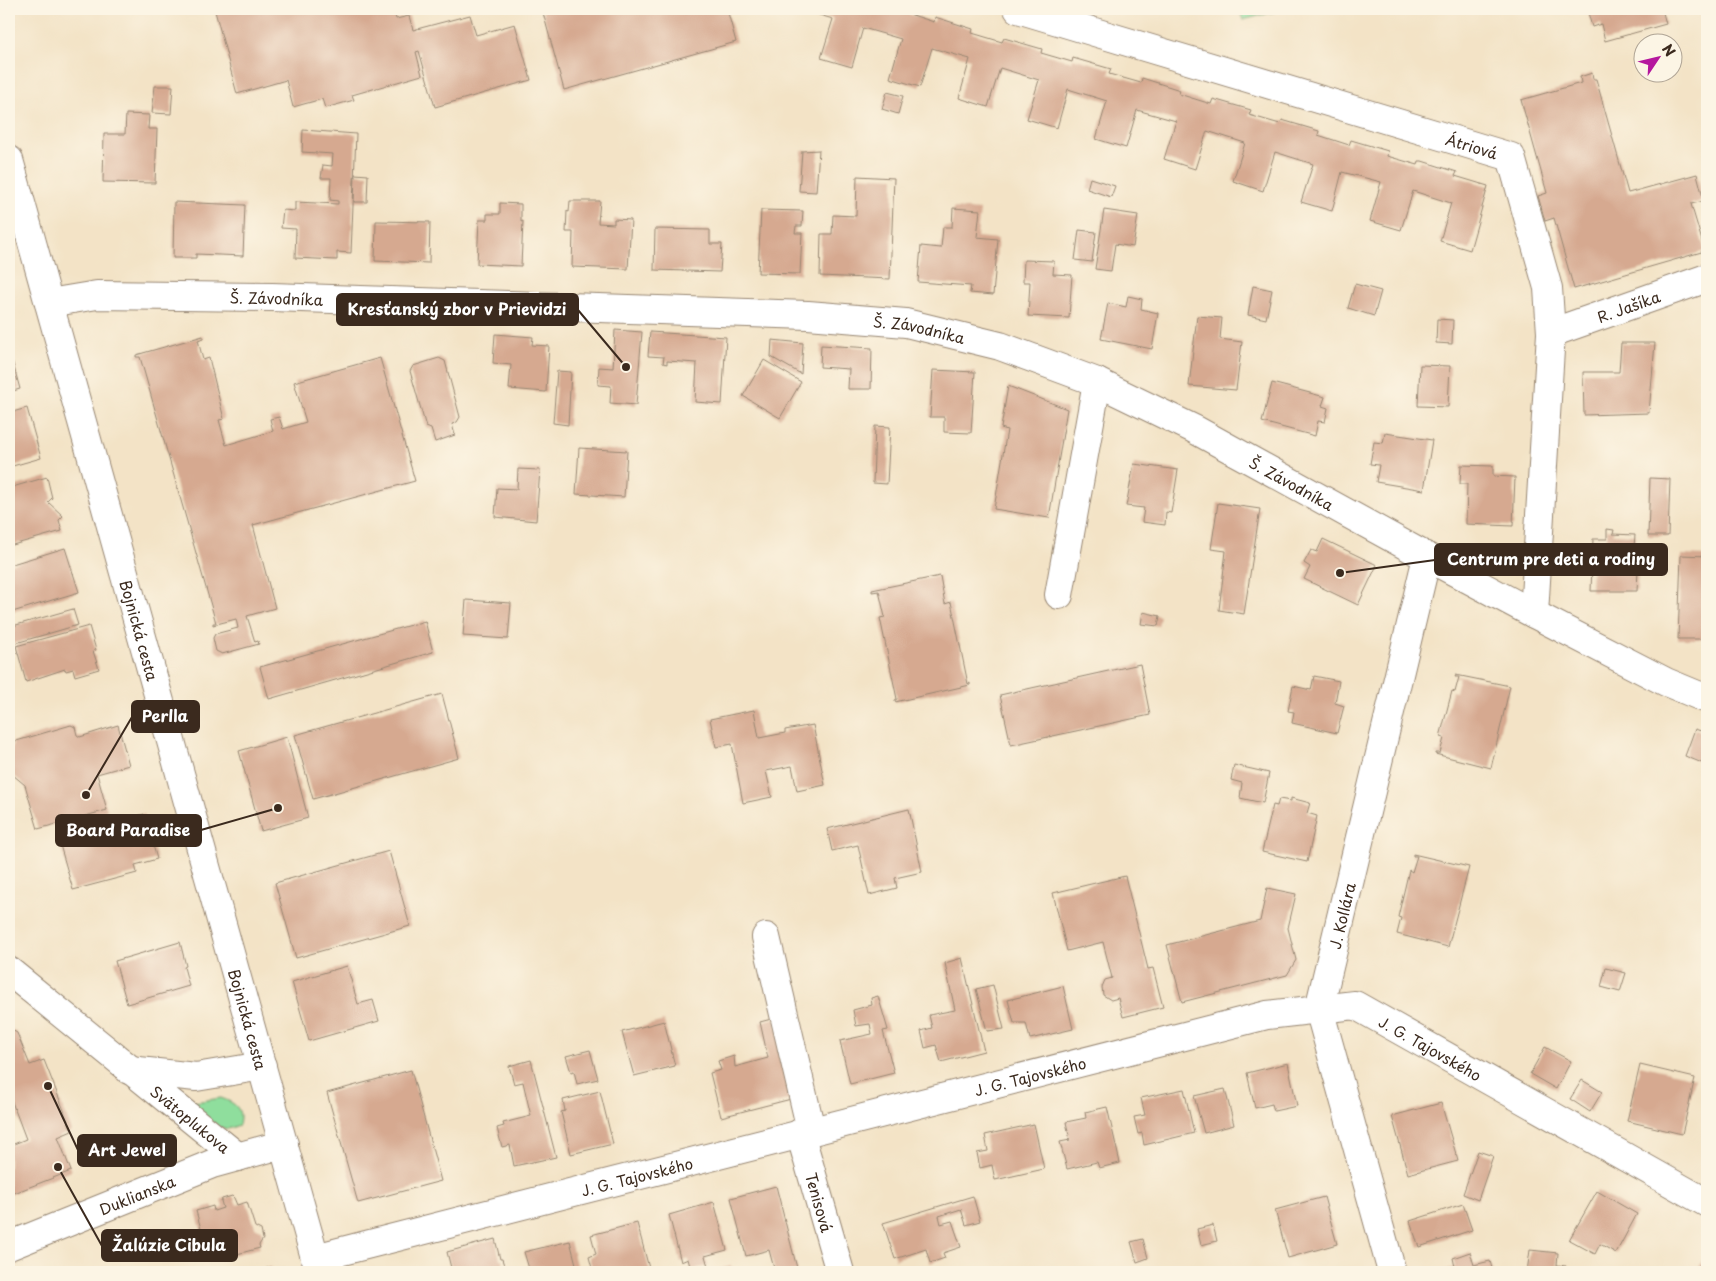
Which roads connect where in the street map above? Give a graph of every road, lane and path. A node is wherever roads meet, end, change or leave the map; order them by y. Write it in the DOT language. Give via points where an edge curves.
graph roads {
  1 [pos="1018,9"];
  2 [pos="9,160"];
  3 [pos="1707,278"];
  4 [pos="49,302"];
  5 [pos="1551,333"];
  6 [pos="1097,382"];
  7 [pos="1426,557"];
  8 [pos="1060,595"];
  9 [pos="1534,614"];
  10 [pos="1707,699"];
  11 [pos="766,937"];
  12 [pos="9,971"];
  13 [pos="1319,1009"];
  14 [pos="262,1066"];
  15 [pos="129,1070"];
  16 [pos="806,1132"];
  17 [pos="284,1144"];
  18 [pos="238,1157"];
  19 [pos="1707,1203"];
  20 [pos="9,1246"];
  21 [pos="317,1265"];
  22 [pos="840,1272"];
  23 [pos="1392,1272"];
  1 -- 5 [label="street, Átriová" via="1511,157 1548,288"];
  2 -- 4 [label="street, Bojnická cesta"];
  3 -- 5 [label="street, R. Jašíka"];
  4 -- 6 [label="street, Š. Závodníka" via="96,295 272,297 808,315 906,323 1000,346"];
  4 -- 14 [label="street, Bojnická cesta"];
  5 -- 9 [label="street, Átriová"];
  6 -- 7 [label="street, Š. Závodníka" via="1194,429"];
  6 -- 8 [label="street"];
  7 -- 9 [label="street, Š. Závodníka"];
  7 -- 13 [label="street, J. Kollára"];
  9 -- 10 [label="street, Š. Závodníka" via="1666,682"];
  11 -- 16 [label="street, Tenisová"];
  12 -- 15 [label="street, Svätoplukova"];
  13 -- 16 [label="street, J. G. Tajovského" via="1266,1015"];
  13 -- 19 [label="street, J. G. Tajovského" via="1355,1005"];
  13 -- 23 [label="street, J. Kollára"];
  14 -- 15 [label="street, Svätoplukova" via="196,1077"];
  14 -- 17 [label="street, Bojnická cesta"];
  15 -- 18 [label="street, Svätoplukova"];
  16 -- 21 [label="street, J. G. Tajovského" via="468,1218"];
  16 -- 22 [label="street, Tenisová"];
  17 -- 18 [label="street, Svätoplukova"];
  17 -- 21 [label="street, Bojnická cesta"];
  18 -- 20 [label="street, Duklianska" via="212,1164"];
}
